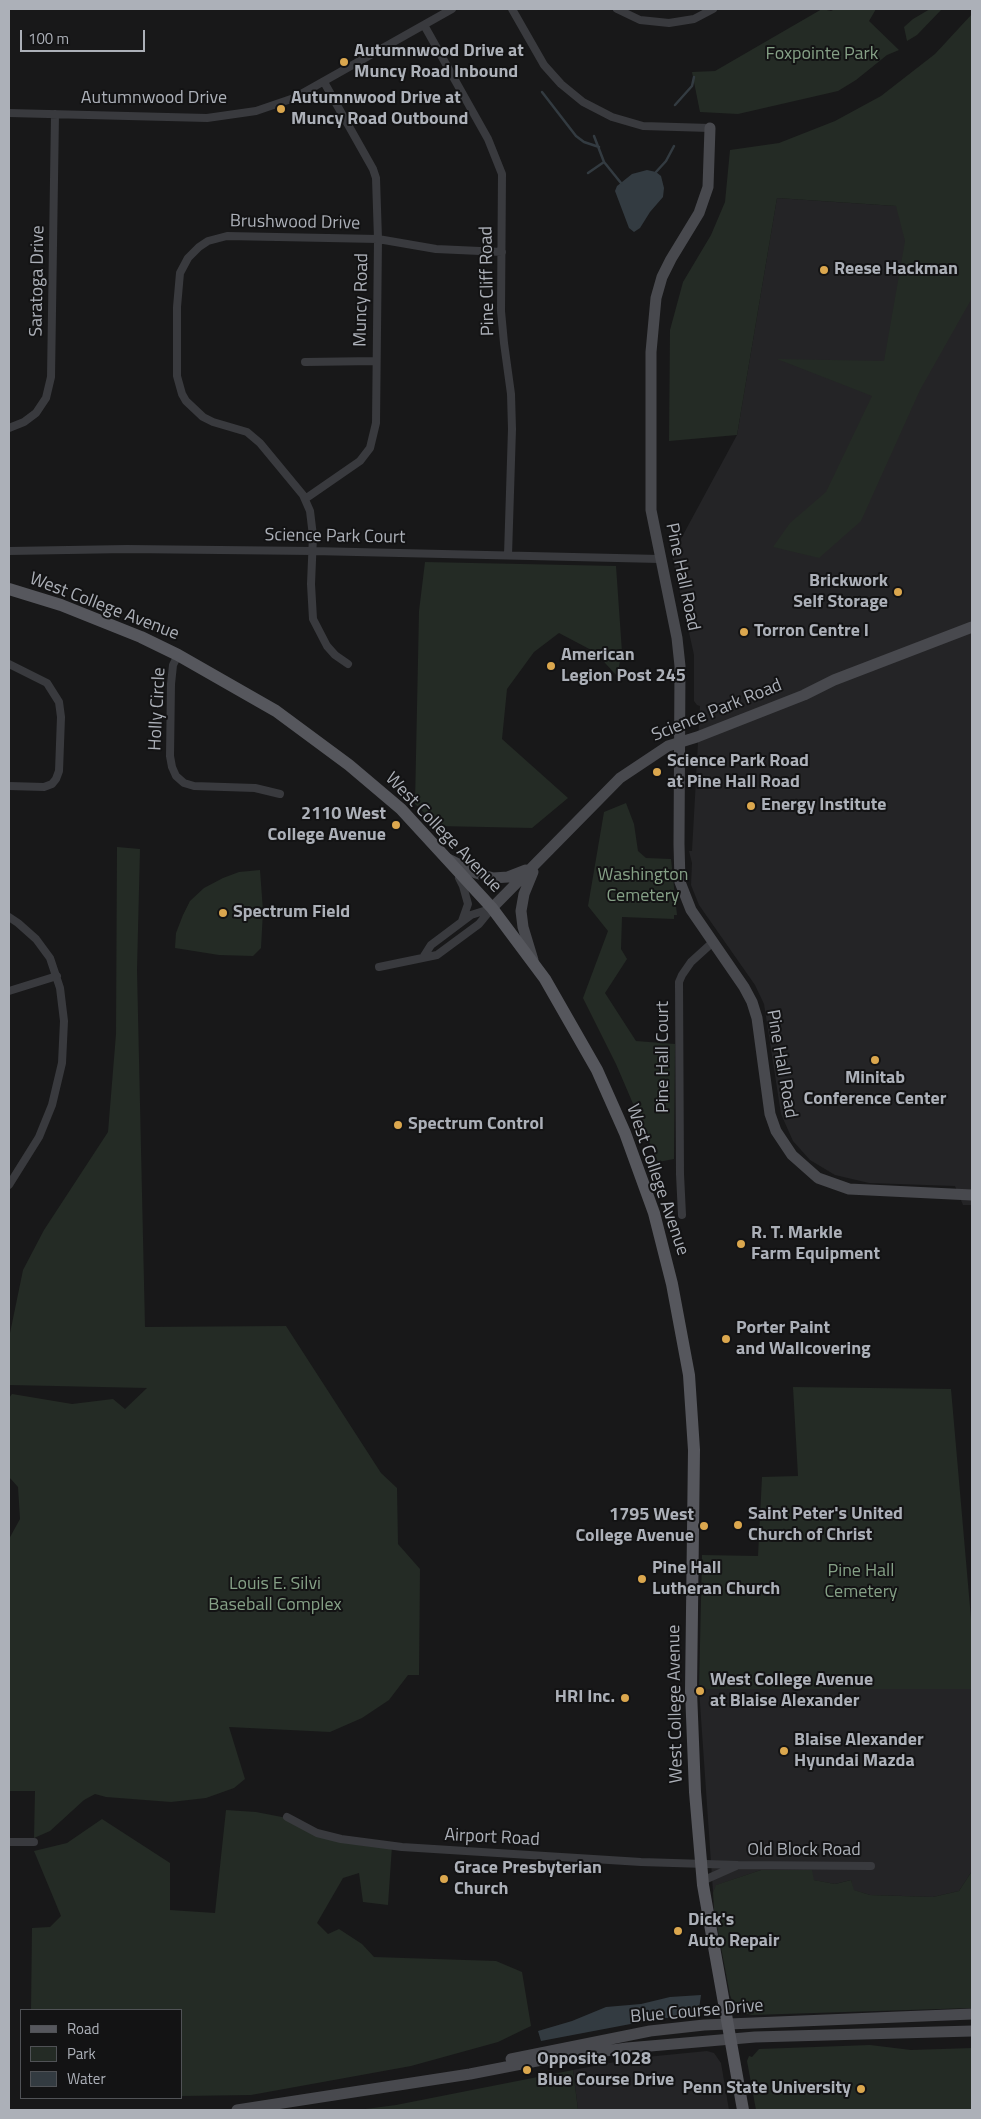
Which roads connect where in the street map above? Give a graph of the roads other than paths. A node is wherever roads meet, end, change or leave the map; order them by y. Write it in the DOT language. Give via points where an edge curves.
graph roads {
  1 [pos="452,9"];
  2 [pos="512,9"];
  3 [pos="617,9"];
  4 [pos="713,9"];
  5 [pos="424,25"];
  6 [pos="324,82"];
  7 [pos="9,113"];
  8 [pos="55,114"];
  9 [pos="710,128"];
  10 [pos="378,239"];
  11 [pos="502,252"];
  12 [pos="376,361"];
  13 [pos="305,362"];
  14 [pos="9,428"];
  15 [pos="305,499"];
  16 [pos="9,550"];
  17 [pos="313,550"];
  18 [pos="508,555"];
  19 [pos="660,559"];
  20 [pos="9,589"];
  21 [pos="972,627"];
  22 [pos="178,654"];
  23 [pos="9,664"];
  24 [pos="348,664"];
  25 [pos="680,741"];
  26 [pos="9,786"];
  27 [pos="280,794"];
  28 [pos="448,859"];
  29 [pos="540,860"];
  30 [pos="492,908"];
  31 [pos="9,917"];
  32 [pos="460,924"];
  33 [pos="713,942"];
  34 [pos="424,956"];
  35 [pos="533,962"];
  36 [pos="379,967"];
  37 [pos="57,976"];
  38 [pos="9,991"];
  39 [pos="9,1185"];
  40 [pos="972,1194"];
  41 [pos="682,1215"];
  42 [pos="287,1817"];
  43 [pos="9,1842"];
  44 [pos="34,1842"];
  45 [pos="700,1864"];
  46 [pos="738,1865"];
  47 [pos="871,1866"];
  48 [pos="702,1881"];
  49 [pos="972,2014"];
  50 [pos="727,2024"];
  51 [pos="972,2031"];
  52 [pos="729,2039"];
  53 [pos="429,2080"];
  54 [pos="237,2110"];
  55 [pos="743,2110"];
  1 -- 5 [label="street, Autumnwood Drive"];
  2 -- 9 [label="street" via="548,70 584,102 612,117 637,124 663,128"];
  3 -- 4 [label="street" via="640,20 662,23 687,21"];
  5 -- 6 [label="street, Autumnwood Drive"];
  5 -- 11 [label="street, Pine Cliff Road" via="498,162 503,186"];
  6 -- 8 [label="street, Autumnwood Drive" via="282,104 244,114 207,118"];
  6 -- 10 [label="street, Muncy Road" via="373,169 378,197"];
  7 -- 8 [label="street, Autumnwood Drive"];
  8 -- 14 [label="street, Saratoga Drive" via="51,377 46,398 36,413"];
  9 -- 19 [label="main road, Pine Hall Road" via="708,187 704,201 662,277 652,322 650,495"];
  10 -- 11 [label="street, Brushwood Drive" via="436,249"];
  10 -- 12 [label="street, Muncy Road"];
  10 -- 15 [label="street, Brushwood Drive" via="227,236 199,247 180,272 177,376 186,401 203,417 247,432 260,443"];
  11 -- 18 [label="street, Pine Cliff Road" via="501,311 512,429"];
  12 -- 13 [label="street"];
  12 -- 15 [label="street, Muncy Road" via="376,423 370,448 353,467"];
  15 -- 17 [label="street, Brushwood Drive" via="310,511"];
  16 -- 17 [label="street, Science Park Court"];
  17 -- 18 [label="street, Science Park Court"];
  17 -- 24 [label="street, Brushwood Drive" via="313,619 327,646"];
  18 -- 19 [label="street, Science Park Court"];
  19 -- 25 [label="main road, Pine Hall Road" via="679,652"];
  20 -- 22 [label="main road, West College Avenue" via="61,606"];
  21 -- 25 [label="main road, Science Park Road" via="698,737"];
  22 -- 27 [label="street, Holly Circle" via="173,665 170,756 176,776 194,786 255,788"];
  22 -- 28 [label="main road, West College Avenue" via="276,711 316,739 401,809"];
  23 -- 26 [label="street" via="48,684 59,702 61,717 59,771 54,781 44,787"];
  25 -- 29 [label="main road, Science Park Road" via="620,778"];
  25 -- 33 [label="main road, Pine Hall Road" via="680,882 691,910"];
  28 -- 29 [label="main road" via="481,875 500,878 520,873"];
  28 -- 30 [label="main road, West College Avenue"];
  28 -- 32 [label="street" via="467,897 467,910"];
  29 -- 30 [label="main road, Science Park Road"];
  29 -- 35 [label="main road" via="526,885 521,911"];
  30 -- 32 [label="street" via="471,915"];
  30 -- 34 [label="street" via="479,924 437,955"];
  30 -- 35 [label="main road, West College Avenue"];
  31 -- 37 [label="street" via="44,948"];
  32 -- 34 [label="street" via="431,945"];
  33 -- 40 [label="main road, Pine Hall Road" via="752,1002 770,1114 781,1141 795,1160 818,1178 849,1189"];
  33 -- 41 [label="street, Pine Hall Court" via="691,962 679,982"];
  34 -- 36 [label="street"];
  35 -- 45 [label="main road, West College Avenue" via="597,1070 612,1102 654,1213 679,1318 689,1375 694,1450 692,1704"];
  37 -- 38 [label="street"];
  37 -- 39 [label="street" via="64,1021 58,1084 39,1137"];
  42 -- 45 [label="street, Airport Road" via="317,1833 402,1847"];
  43 -- 44 [label="street"];
  45 -- 46 [label="street, Old Block Road"];
  45 -- 48 [label="main road, West College Avenue"];
  46 -- 47 [label="street, Old Block Road"];
  46 -- 48 [label="street, Old Block Road"];
  48 -- 50 [label="main road, West College Avenue"];
  49 -- 50 [label="main road, Blue Course Drive"];
  50 -- 52 [label="main road, West College Avenue"];
  50 -- 53 [label="main road, Blue Course Drive" via="650,2031 558,2048"];
  51 -- 52 [label="main road, Blue Course Drive" via="800,2034"];
  52 -- 53 [label="main road, Blue Course Drive" via="604,2051"];
  52 -- 55 [label="main road, West College Avenue"];
  53 -- 54 [label="main road, Blue Course Drive"];
}
